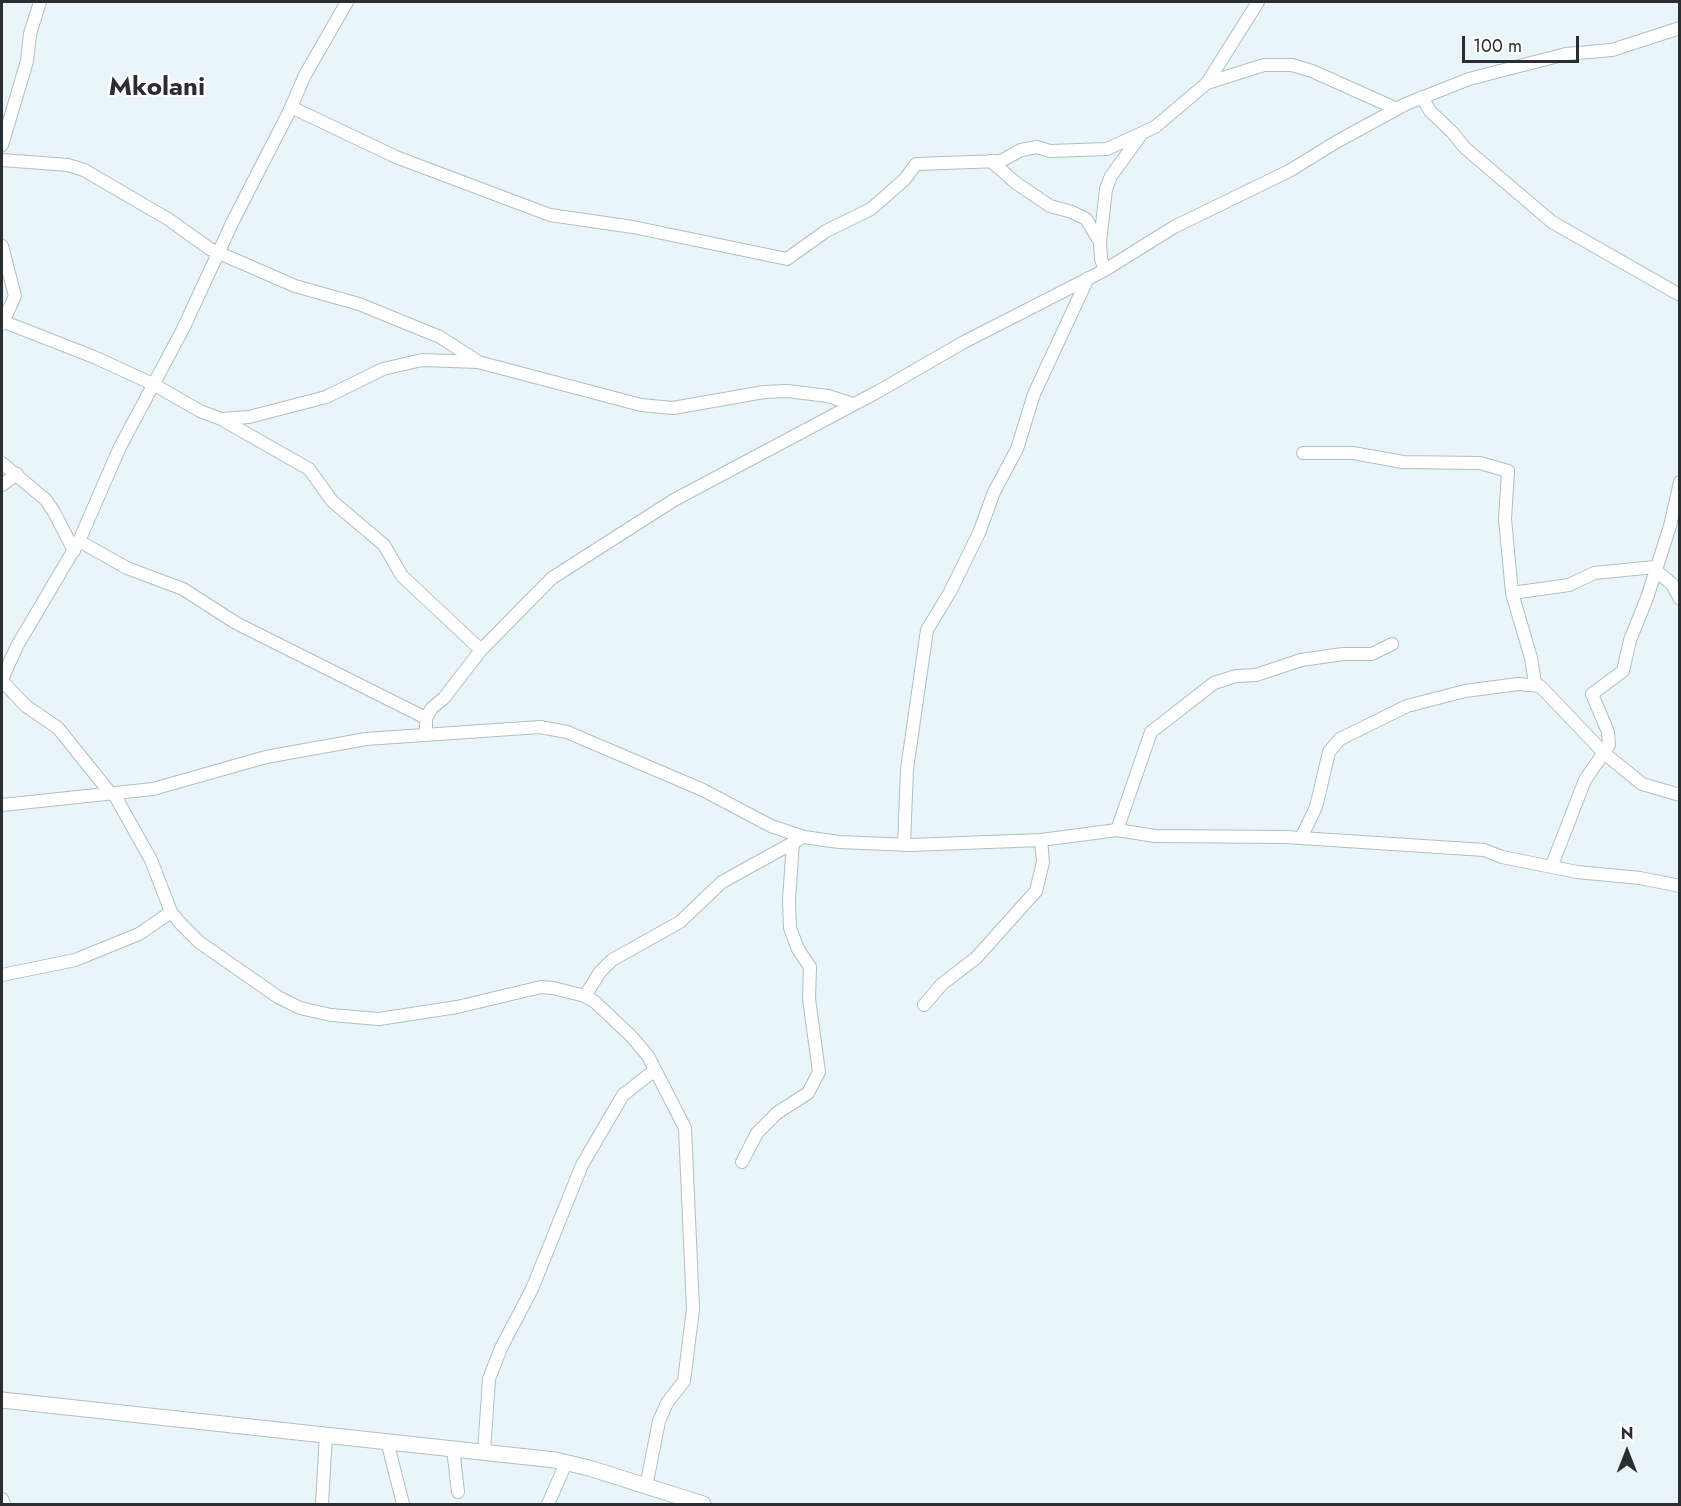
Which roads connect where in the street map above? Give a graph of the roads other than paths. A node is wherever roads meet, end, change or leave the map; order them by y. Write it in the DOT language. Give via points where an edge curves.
graph roads {
  1 [pos="40,2"];
  2 [pos="347,2"];
  3 [pos="1258,2"];
  4 [pos="1680,28"];
  5 [pos="1207,83"];
  6 [pos="1422,97"];
  7 [pos="291,107"];
  8 [pos="1396,109"];
  9 [pos="1143,133"];
  10 [pos="2,146"];
  11 [pos="2,160"];
  12 [pos="991,161"];
  13 [pos="1101,242"];
  14 [pos="2,246"];
  15 [pos="219,253"];
  16 [pos="1106,270"];
  17 [pos="1088,278"];
  18 [pos="1680,295"];
  19 [pos="2,322"];
  20 [pos="478,362"];
  21 [pos="153,384"];
  22 [pos="853,404"];
  23 [pos="221,419"];
  24 [pos="1303,453"];
  25 [pos="2,463"];
  26 [pos="17,474"];
  27 [pos="1680,482"];
  28 [pos="2,485"];
  29 [pos="1675,526"];
  30 [pos="76,546"];
  31 [pos="1655,569"];
  32 [pos="1512,593"];
  33 [pos="1680,599"];
  34 [pos="1392,644"];
  35 [pos="481,650"];
  36 [pos="2,680"];
  37 [pos="1535,683"];
  38 [pos="426,718"];
  39 [pos="426,733"];
  40 [pos="1604,753"];
  41 [pos="112,794"];
  42 [pos="1680,795"];
  43 [pos="2,805"];
  44 [pos="1117,830"];
  45 [pos="1301,838"];
  46 [pos="798,840"];
  47 [pos="1041,840"];
  48 [pos="904,844"];
  49 [pos="1552,866"];
  50 [pos="1680,886"];
  51 [pos="171,912"];
  52 [pos="2,975"];
  53 [pos="585,996"];
  54 [pos="924,1005"];
  55 [pos="655,1070"];
  56 [pos="742,1162"];
  57 [pos="2,1400"];
  58 [pos="326,1434"];
  59 [pos="387,1441"];
  60 [pos="453,1448"];
  61 [pos="484,1452"];
  62 [pos="566,1463"];
  63 [pos="646,1487"];
  64 [pos="458,1492"];
  65 [pos="2,1499"];
  66 [pos="4,1504"];
  67 [pos="322,1504"];
  68 [pos="403,1504"];
  69 [pos="548,1504"];
  70 [pos="703,1504"];
  1 -- 10 [label="street"];
  2 -- 7 [label="street"];
  3 -- 5 [label="street"];
  4 -- 6 [label="street" via="1612,50 1566,54 1469,79"];
  5 -- 8 [label="street" via="1264,65 1292,65"];
  5 -- 9 [label="street"];
  6 -- 8 [label="street"];
  6 -- 18 [label="street" via="1465,148 1552,222"];
  7 -- 12 [label="street" via="396,157 550,215 633,227 784,259 791,258 826,231 875,206 916,164"];
  7 -- 15 [label="street"];
  8 -- 16 [label="street" via="1289,171 1155,237"];
  9 -- 12 [label="street" via="1107,148 1050,151 1037,147"];
  9 -- 13 [label="street" via="1111,176 1102,205"];
  11 -- 15 [label="street" via="68,165 84,170"];
  12 -- 13 [label="street" via="1050,206 1086,219"];
  13 -- 16 [label="street"];
  14 -- 19 [label="street" via="15,296"];
  15 -- 20 [label="street" via="295,286 359,304 440,337"];
  15 -- 21 [label="street"];
  16 -- 17 [label="street"];
  17 -- 22 [label="street"];
  17 -- 48 [label="street" via="1034,394 1017,449 994,492 979,533 927,630 907,769"];
  19 -- 21 [label="street"];
  20 -- 22 [label="street" via="652,406 695,406 787,391 828,396"];
  20 -- 23 [label="street" via="422,360 383,369 326,397 249,417"];
  21 -- 23 [label="street"];
  21 -- 30 [label="street"];
  22 -- 35 [label="street" via="674,500 552,578"];
  23 -- 35 [label="street" via="309,469 332,501 384,545 402,576"];
  24 -- 32 [label="street" via="1353,453 1403,462 1480,463 1508,471 1504,519"];
  25 -- 26 [label="street"];
  26 -- 28 [label="street"];
  26 -- 30 [label="street" via="36,490"];
  27 -- 29 [label="street"];
  29 -- 31 [label="street"];
  30 -- 36 [label="street" via="17,646"];
  30 -- 38 [label="street" via="183,590 236,623"];
  31 -- 32 [label="street" via="1594,573 1569,585"];
  31 -- 33 [label="street" via="1672,584"];
  31 -- 40 [label="street" via="1623,671 1592,694 1608,732 1609,745"];
  32 -- 37 [label="street"];
  34 -- 44 [label="street" via="1372,654 1301,660 1256,675 1214,683 1151,732"];
  35 -- 38 [label="street"];
  36 -- 41 [label="street" via="26,706 58,728"];
  37 -- 40 [label="street"];
  37 -- 45 [label="street" via="1440,696 1407,706 1349,733 1329,752 1316,807"];
  38 -- 39 [label="street"];
  39 -- 41 [label="street" via="266,757 153,789"];
  39 -- 46 [label="street" via="554,728 703,790"];
  40 -- 42 [label="street" via="1642,784"];
  40 -- 49 [label="street" via="1586,780"];
  41 -- 43 [label="street"];
  41 -- 51 [label="street" via="151,860"];
  44 -- 45 [label="street" via="1155,836"];
  44 -- 47 [label="street"];
  45 -- 49 [label="street" via="1476,849"];
  46 -- 48 [label="street"];
  46 -- 53 [label="street" via="722,882 669,930 612,960"];
  46 -- 56 [label="street" via="789,900 790,928 810,967 809,999 819,1072 808,1093 777,1113 757,1133"];
  47 -- 48 [label="street"];
  47 -- 54 [label="street" via="1043,862 1036,891 975,958 942,984"];
  49 -- 50 [label="street"];
  51 -- 52 [label="street" via="139,934 75,960"];
  51 -- 53 [label="street" via="199,942 271,992 300,1008 331,1015 379,1019 541,987"];
  53 -- 55 [label="street" via="632,1036"];
  55 -- 61 [label="street" via="622,1095 582,1165 532,1289 489,1379"];
  55 -- 63 [label="street" via="685,1128 693,1308 688,1367 684,1381 659,1421"];
  57 -- 58 [label="main road"];
  58 -- 59 [label="main road"];
  58 -- 67 [label="street"];
  59 -- 60 [label="main road"];
  59 -- 68 [label="street"];
  60 -- 61 [label="main road"];
  60 -- 64 [label="street"];
  61 -- 62 [label="main road"];
  62 -- 63 [label="main road"];
  62 -- 69 [label="street"];
  63 -- 70 [label="main road"];
  65 -- 66 [label="street"];
}
